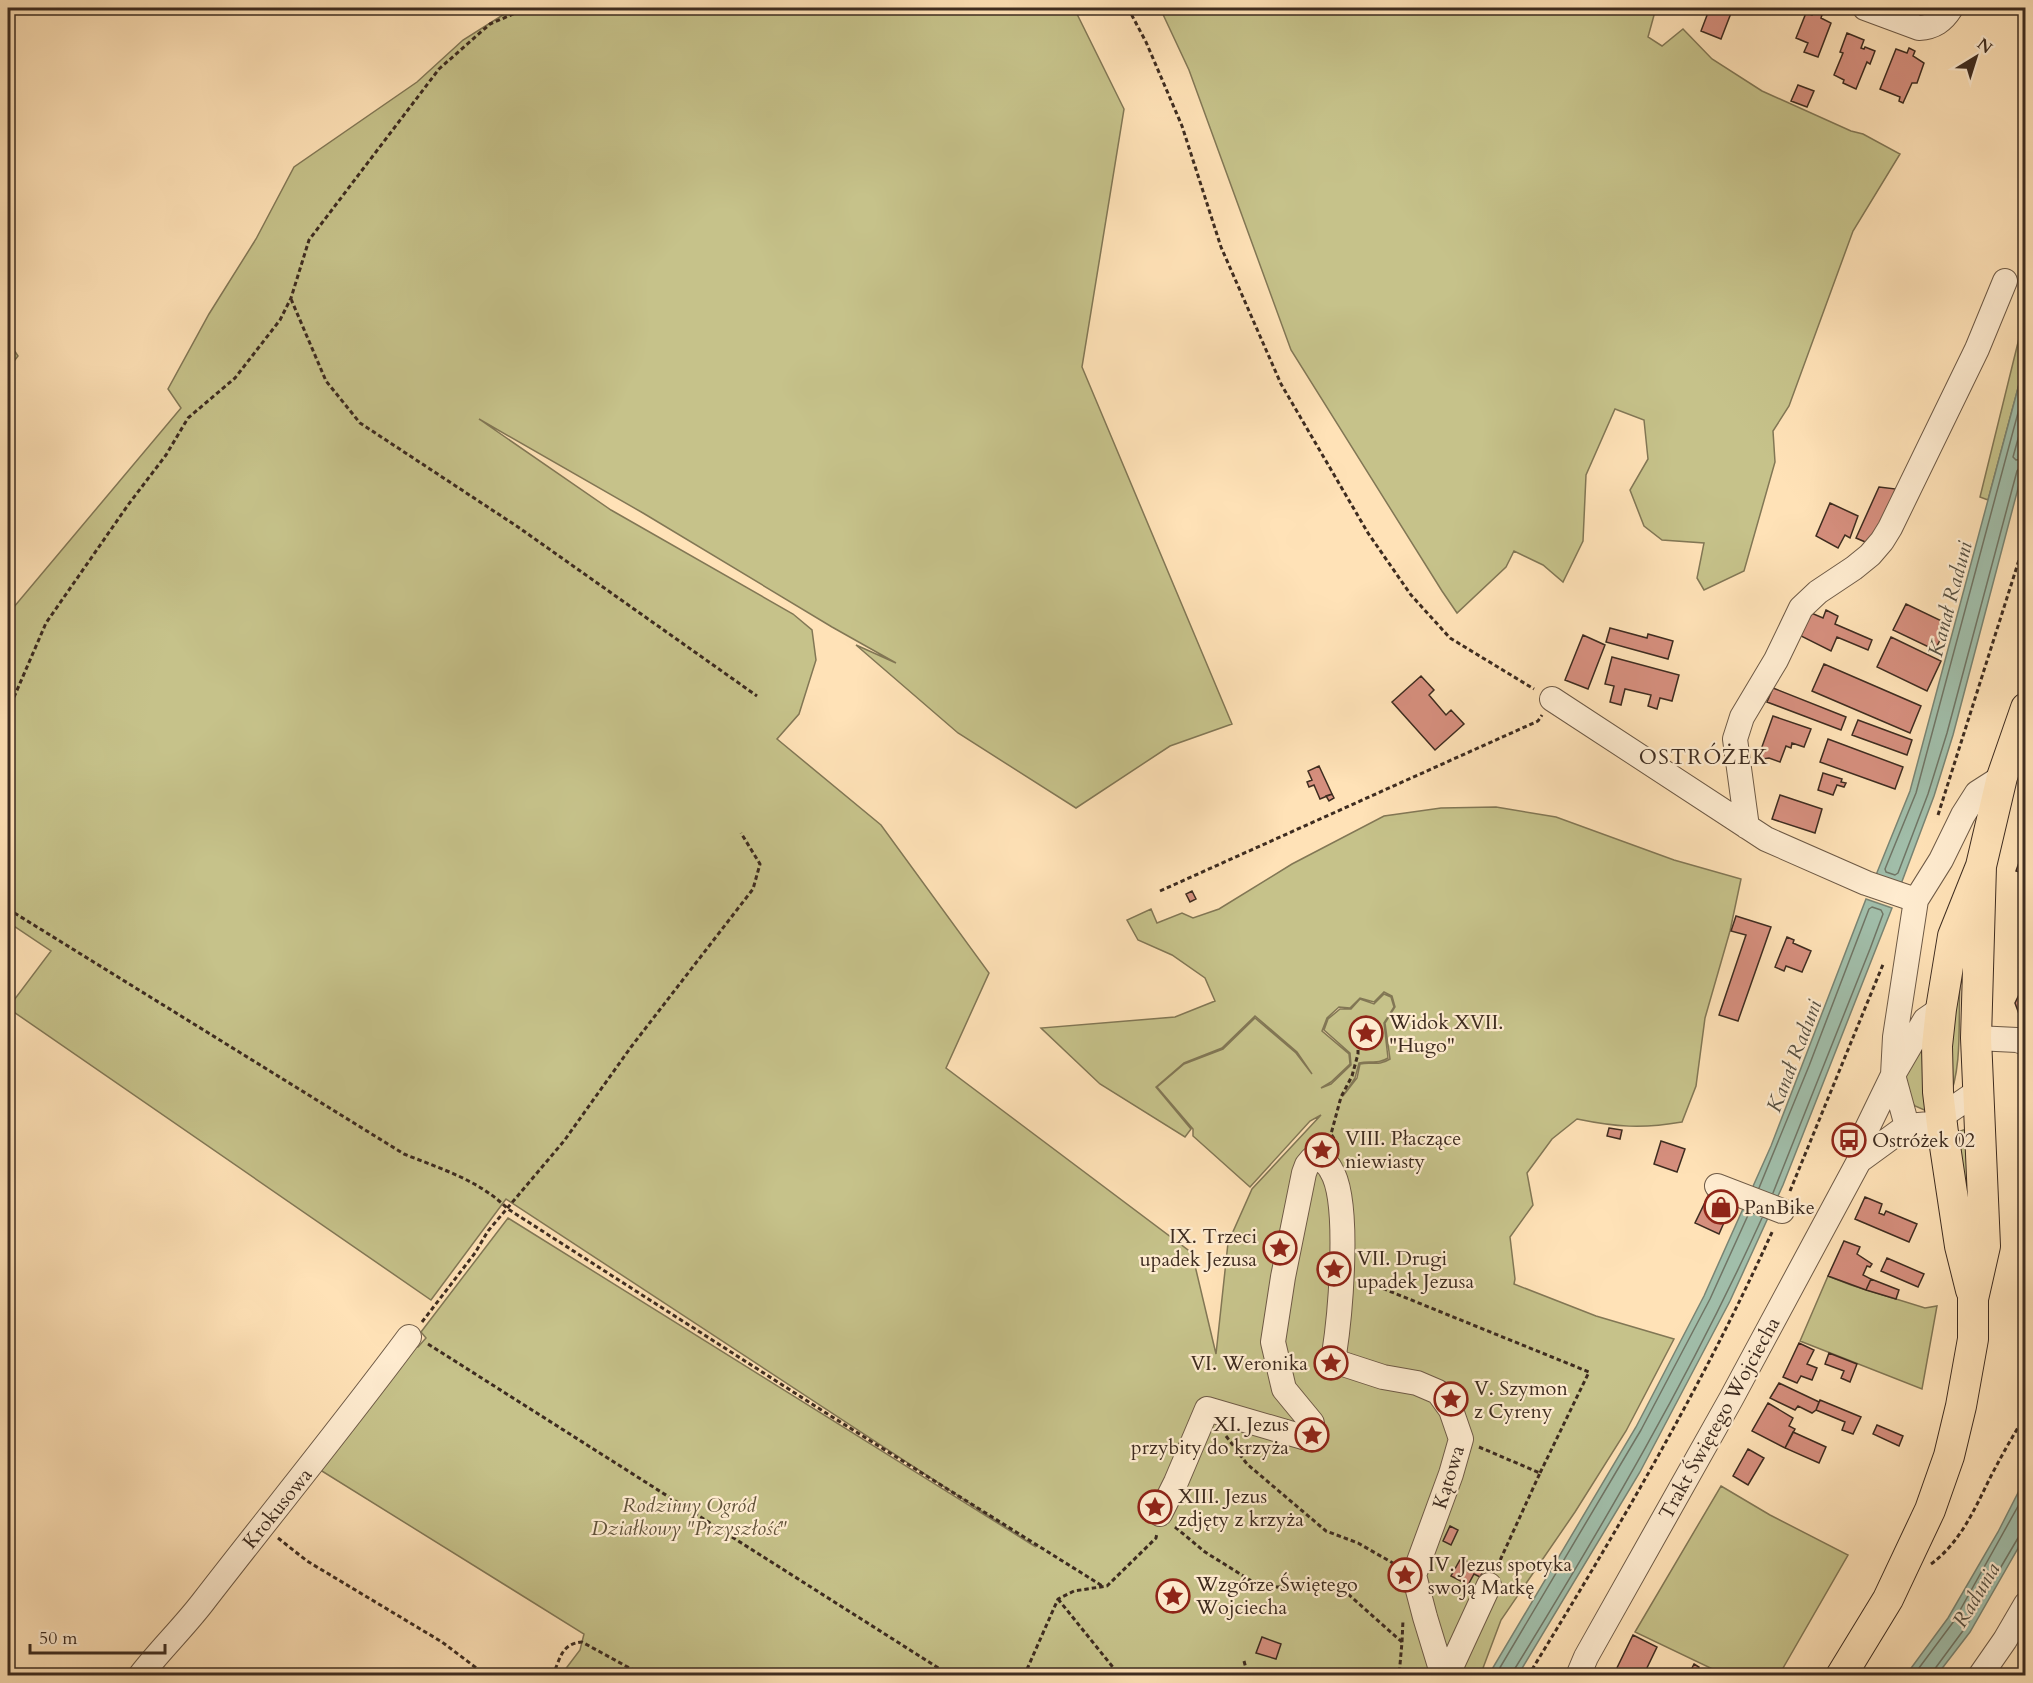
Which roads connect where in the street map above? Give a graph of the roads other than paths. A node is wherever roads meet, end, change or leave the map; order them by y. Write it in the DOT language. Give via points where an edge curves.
graph roads {
  1 [pos="1864,8"];
  2 [pos="1951,8"];
  3 [pos="2005,281"];
  4 [pos="1552,699"];
  5 [pos="2025,708"];
  6 [pos="2002,777"];
  7 [pos="1747,827"];
  8 [pos="1981,866"];
  9 [pos="1909,898"];
  10 [pos="1941,1009"];
  11 [pos="1976,1038"];
  12 [pos="2025,1043"];
  13 [pos="1893,1075"];
  14 [pos="1977,1092"];
  15 [pos="1941,1116"];
  16 [pos="1907,1126"];
  17 [pos="1859,1161"];
  18 [pos="1717,1186"];
  19 [pos="1777,1209"];
  20 [pos="1973,1299"];
  21 [pos="416,1339"];
  22 [pos="1160,1514"];
  23 [pos="1489,1585"];
  24 [pos="2025,1604"];
  25 [pos="140,1676"];
  26 [pos="1445,1676"];
  27 [pos="1578,1676"];
  28 [pos="1841,1676"];
  29 [pos="1980,1676"];
  1 -- 2 [label="street" via="1919,28 1938,24"];
  3 -- 7 [label="street" via="1923,464 1882,541 1801,608 1742,717 1735,739"];
  4 -- 7 [label="street"];
  5 -- 6 [label="main road"];
  6 -- 8 [label="main road"];
  6 -- 9 [label="street, Trakt Świętego Wojciecha" via="1977,793 1941,860"];
  7 -- 9 [label="street" via="1866,883"];
  8 -- 10 [label="main road" via="1953,936"];
  8 -- 11 [label="main road"];
  9 -- 13 [label="street, Trakt Świętego Wojciecha"];
  10 -- 13 [label="street, Trakt Świętego Wojciecha" via="1925,1020"];
  10 -- 15 [label="main road" via="1937,1046"];
  11 -- 12 [label="street"];
  11 -- 14 [label="main road"];
  13 -- 16 [label="street, Trakt Świętego Wojciecha"];
  13 -- 17 [label="street, Trakt Świętego Wojciecha" via="1860,1143"];
  14 -- 15 [label="street, Trakt Świętego Wojciecha"];
  14 -- 20 [label="main road" via="1984,1246"];
  15 -- 16 [label="street, Trakt Świętego Wojciecha" via="1930,1124"];
  15 -- 20 [label="main road" via="1960,1246"];
  16 -- 17 [label="street, Trakt Świętego Wojciecha"];
  17 -- 27 [label="street, Trakt Świętego Wojciecha"];
  18 -- 19 [label="street"];
  20 -- 28 [label="main road" via="1973,1339 1949,1456 1930,1510 1888,1599"];
  21 -- 25 [label="street, Krokusowa"];
  22 -- 26 [label="street, Kątowa" via="1206,1409 1303,1437 1312,1423 1284,1389 1273,1342 1306,1165 1319,1159 1332,1170 1341,1210 1339,1322 1334,1355 1340,1363 1438,1392 1451,1410 1461,1439 1414,1575"];
  23 -- 26 [label="street"];
  24 -- 29 [label="street"];
}
